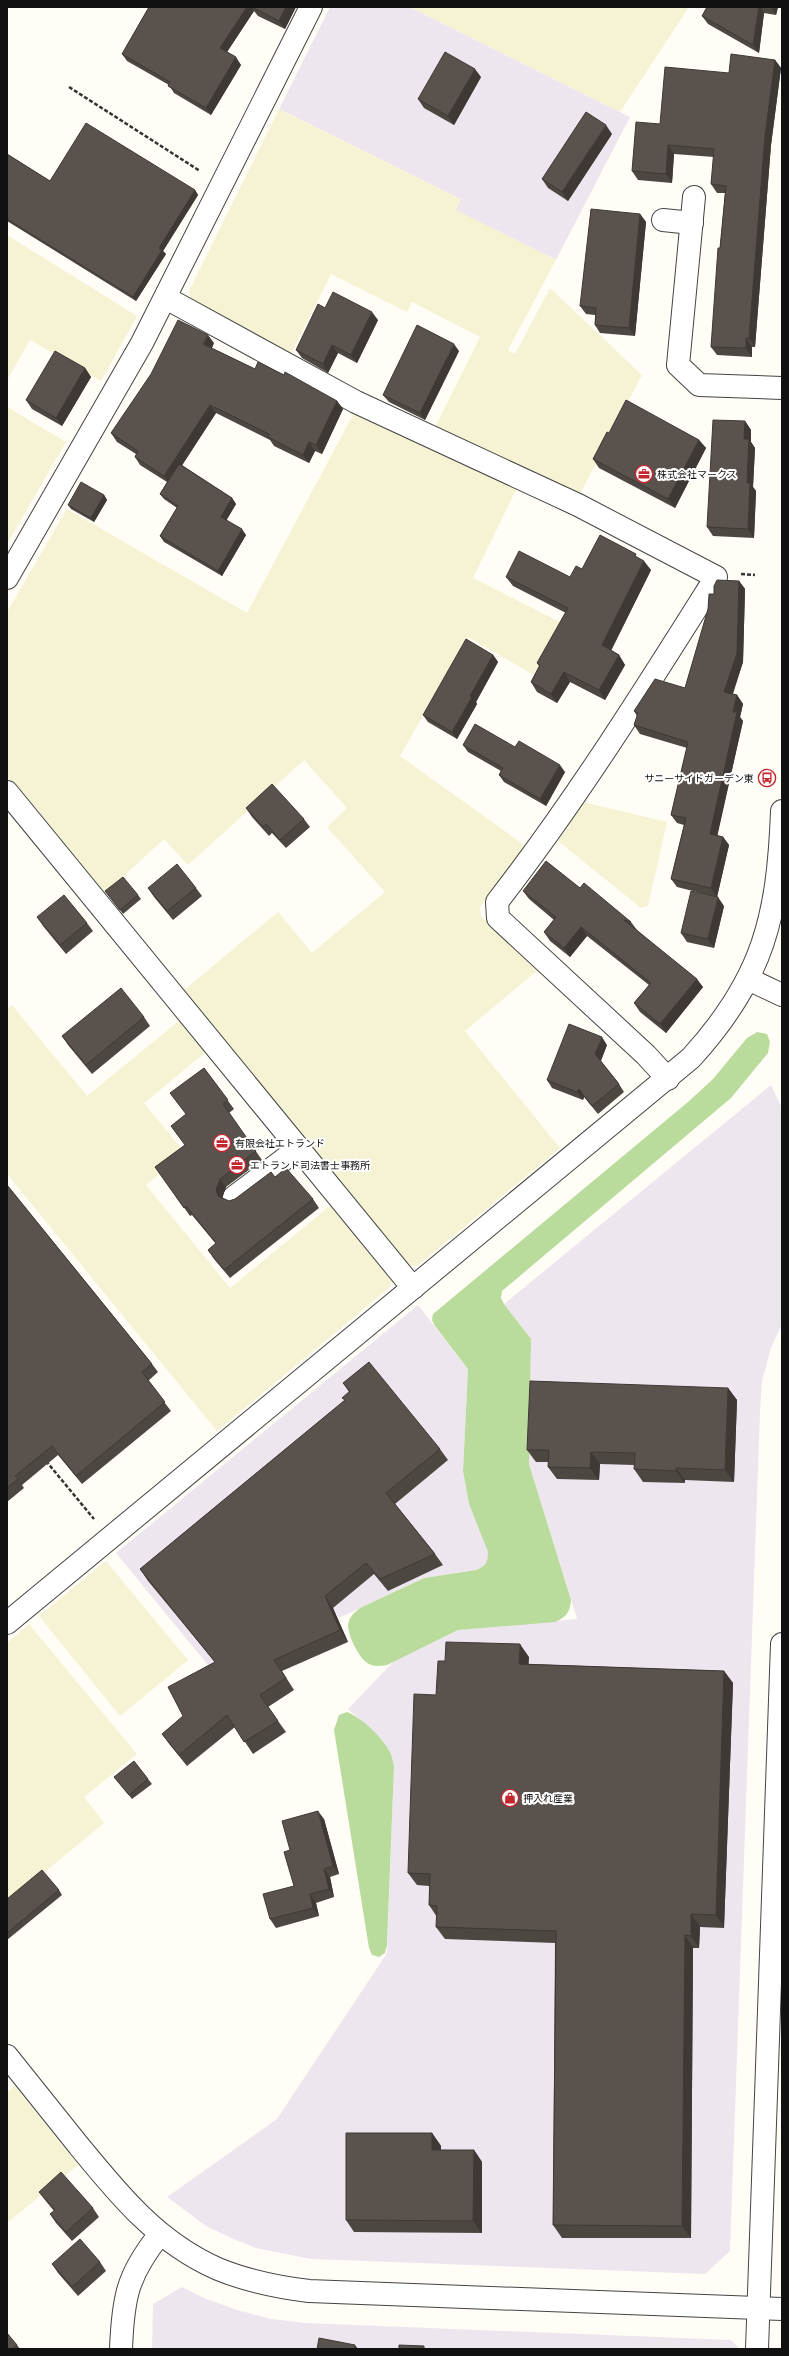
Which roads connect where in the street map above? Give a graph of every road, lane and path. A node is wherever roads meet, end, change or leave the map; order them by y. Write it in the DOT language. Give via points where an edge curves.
graph roads {
  1 [pos="311,7"];
  2 [pos="69,87"];
  3 [pos="223,183"];
  4 [pos="694,197"];
  5 [pos="663,220"];
  6 [pos="692,223"];
  7 [pos="166,298"];
  8 [pos="782,388"];
  9 [pos="736,574"];
  10 [pos="755,575"];
  11 [pos="7,578"];
  12 [pos="7,792"];
  13 [pos="782,811"];
  14 [pos="748,979"];
  15 [pos="782,995"];
  16 [pos="668,1079"];
  17 [pos="299,1148"];
  18 [pos="234,1197"];
  19 [pos="413,1288"];
  20 [pos="41,1454"];
  21 [pos="110,1538"];
  22 [pos="7,1623"];
  23 [pos="782,1644"];
  24 [pos="7,2056"];
  25 [pos="160,2234"];
  26 [pos="758,2308"];
  27 [pos="782,2309"];
  28 [pos="121,2349"];
  29 [pos="757,2349"];
  1 -- 3 [label="street"];
  2 -- 3 [label="path"];
  3 -- 7 [label="street"];
  4 -- 6 [label="street"];
  5 -- 6 [label="street"];
  6 -- 8 [label="street" via="678,365 699,385"];
  7 -- 11 [label="street"];
  7 -- 16 [label="street" via="356,402 578,505 716,577 544,842 497,902 498,918 646,1055"];
  9 -- 10 [label="path"];
  12 -- 17 [label="street"];
  13 -- 14 [label="street" via="776,896 762,948"];
  14 -- 15 [label="street"];
  14 -- 16 [label="street" via="712,1035"];
  16 -- 19 [label="street"];
  17 -- 18 [label="street"];
  17 -- 19 [label="street"];
  19 -- 21 [label="street"];
  20 -- 21 [label="path"];
  21 -- 22 [label="street"];
  23 -- 26 [label="street"];
  24 -- 25 [label="street" via="118,2194"];
  25 -- 26 [label="street" via="189,2254 217,2268 247,2279 309,2291"];
  25 -- 28 [label="street" via="132,2276 125,2297"];
  26 -- 27 [label="street"];
  26 -- 29 [label="street"];
}
